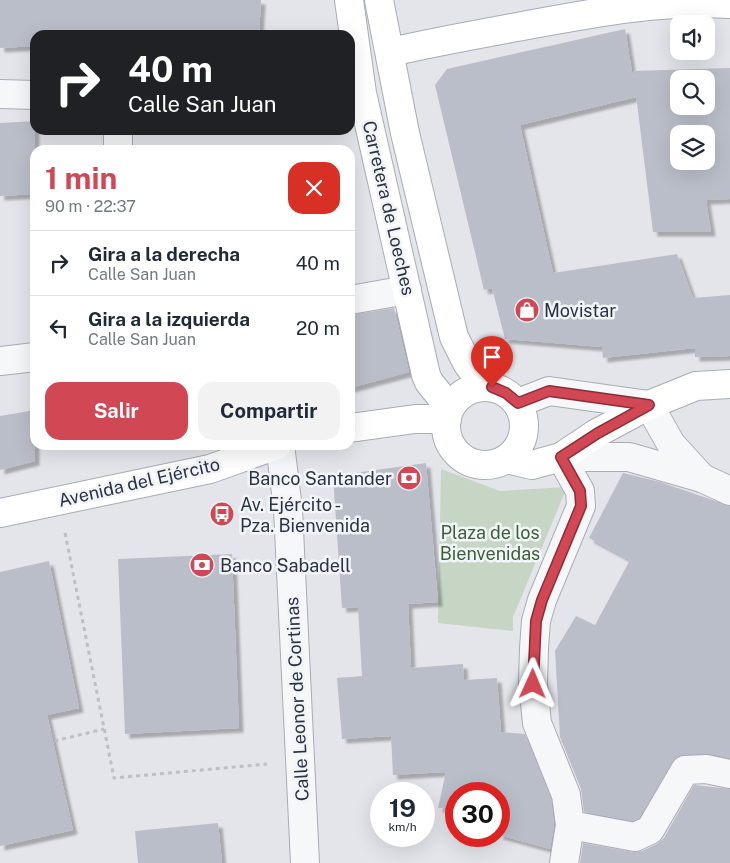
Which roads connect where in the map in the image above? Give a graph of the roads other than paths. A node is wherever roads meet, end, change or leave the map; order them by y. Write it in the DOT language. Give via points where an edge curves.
graph roads {
  1 [pos="349,0"];
  2 [pos="379,0"];
  3 [pos="730,4"];
  4 [pos="351,30"];
  5 [pos="391,52"];
  6 [pos="355,81"];
  7 [pos="0,94"];
  8 [pos="356,94"];
  9 [pos="30,95"];
  10 [pos="407,290"];
  11 [pos="355,299"];
  12 [pos="30,358"];
  13 [pos="0,361"];
  14 [pos="730,384"];
  15 [pos="484,386"];
  16 [pos="518,403"];
  17 [pos="649,405"];
  18 [pos="449,414"];
  19 [pos="355,427"];
  20 [pos="264,450"];
  21 [pos="279,450"];
  22 [pos="561,457"];
  23 [pos="506,459"];
  24 [pos="702,478"];
  25 [pos="730,491"];
  26 [pos="0,513"];
  27 [pos="730,774"];
  28 [pos="570,825"];
  29 [pos="564,862"];
  30 [pos="305,863"];
  1 -- 4 [label="street, Carretera de Loeches"];
  2 -- 5 [label="street, Carretera de Loeches"];
  3 -- 5 [label="street" via="619,8"];
  5 -- 15 [label="street, Carretera de Loeches" via="405,133 454,337"];
  6 -- 8 [label="street, Carretera de Loeches"];
  7 -- 9 [label="street"];
  8 -- 10 [label="street, Carretera de Loeches"];
  10 -- 11 [label="street"];
  10 -- 18 [label="street, Carretera de Loeches" via="429,382"];
  12 -- 13 [label="street"];
  14 -- 17 [label="street" via="696,386"];
  15 -- 16 [label="street" via="500,389"];
  15 -- 18 [label="street" via="464,392"];
  16 -- 17 [label="street" via="549,391"];
  16 -- 23 [label="street" via="525,427 519,445"];
  17 -- 22 [label="street"];
  17 -- 24 [label="street" via="671,444"];
  18 -- 19 [label="street"];
  18 -- 23 [label="street" via="448,439 459,455 468,461 487,465"];
  20 -- 26 [label="street, Avenida del Ejército" via="210,469"];
  21 -- 30 [label="street, Calle Leonor de Cortinas" via="288,509"];
  22 -- 23 [label="street" via="532,466"];
  22 -- 24 [label="street" via="629,457"];
  22 -- 28 [label="street" via="580,491 581,506 536,621 533,684 537,723 566,795"];
  24 -- 25 [label="street"];
  27 -- 28 [label="street" via="706,769 685,770 650,830 635,837"];
  28 -- 29 [label="street"];
}
